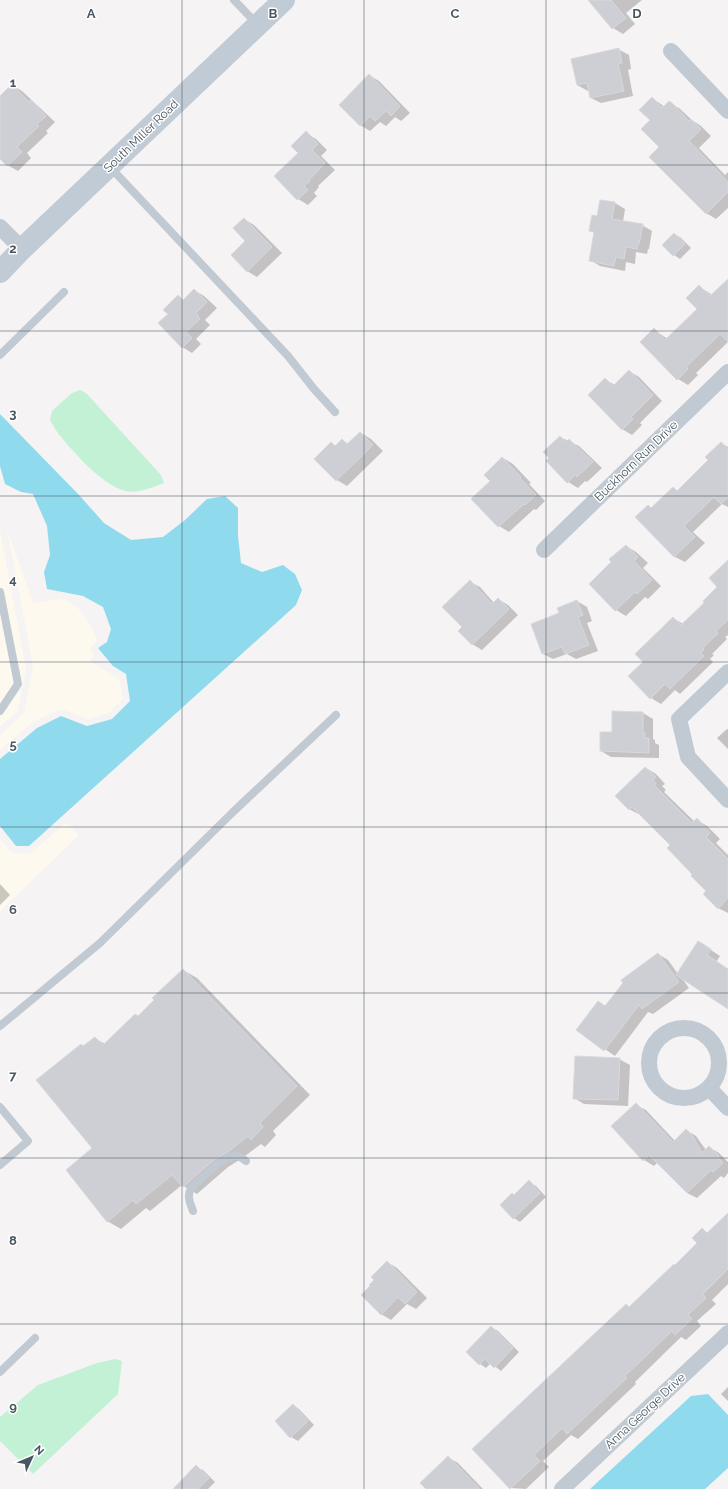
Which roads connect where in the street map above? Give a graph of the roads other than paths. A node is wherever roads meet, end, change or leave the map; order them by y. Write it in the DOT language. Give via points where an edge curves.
graph roads {
  1 [pos="234,0"];
  2 [pos="284,0"];
  3 [pos="258,25"];
  4 [pos="671,51"];
  5 [pos="728,111"];
  6 [pos="109,166"];
  7 [pos="0,226"];
  8 [pos="24,248"];
  9 [pos="0,272"];
  10 [pos="64,292"];
  11 [pos="0,355"];
  12 [pos="728,372"];
  13 [pos="335,412"];
  14 [pos="544,550"];
  15 [pos="0,592"];
  16 [pos="728,672"];
  17 [pos="0,711"];
  18 [pos="336,715"];
  19 [pos="728,800"];
  20 [pos="0,1026"];
  21 [pos="709,1088"];
  22 [pos="0,1107"];
  23 [pos="728,1108"];
  24 [pos="246,1162"];
  25 [pos="0,1165"];
  26 [pos="193,1211"];
  27 [pos="728,1333"];
  28 [pos="35,1338"];
  29 [pos="0,1372"];
  30 [pos="562,1489"];
  1 -- 3 [label="lane"];
  2 -- 3 [label="street, South Miller Road"];
  3 -- 6 [label="street, South Miller Road"];
  4 -- 5 [label="street"];
  6 -- 8 [label="street, South Miller Road"];
  6 -- 13 [label="lane" via="288,356"];
  7 -- 8 [label="street"];
  8 -- 9 [label="street, South Miller Road"];
  10 -- 11 [label="lane"];
  12 -- 14 [label="street, Buckhorn Run Drive"];
  15 -- 17 [label="lane" via="18,684"];
  16 -- 19 [label="street" via="679,719 688,757"];
  18 -- 20 [label="lane" via="100,943"];
  21 -- 21 [label="street" via="718,1073 719,1064 715,1048 707,1038 688,1028 679,1028 657,1041 652,1048 649,1065 660,1089 676,1097 685,1098 694,1097"];
  21 -- 23 [label="street"];
  22 -- 25 [label="lane" via="28,1141"];
  24 -- 26 [label="lane" via="240,1157 226,1158 192,1187 188,1197"];
  27 -- 30 [label="street, Anna George Drive"];
  28 -- 29 [label="lane"];
}
